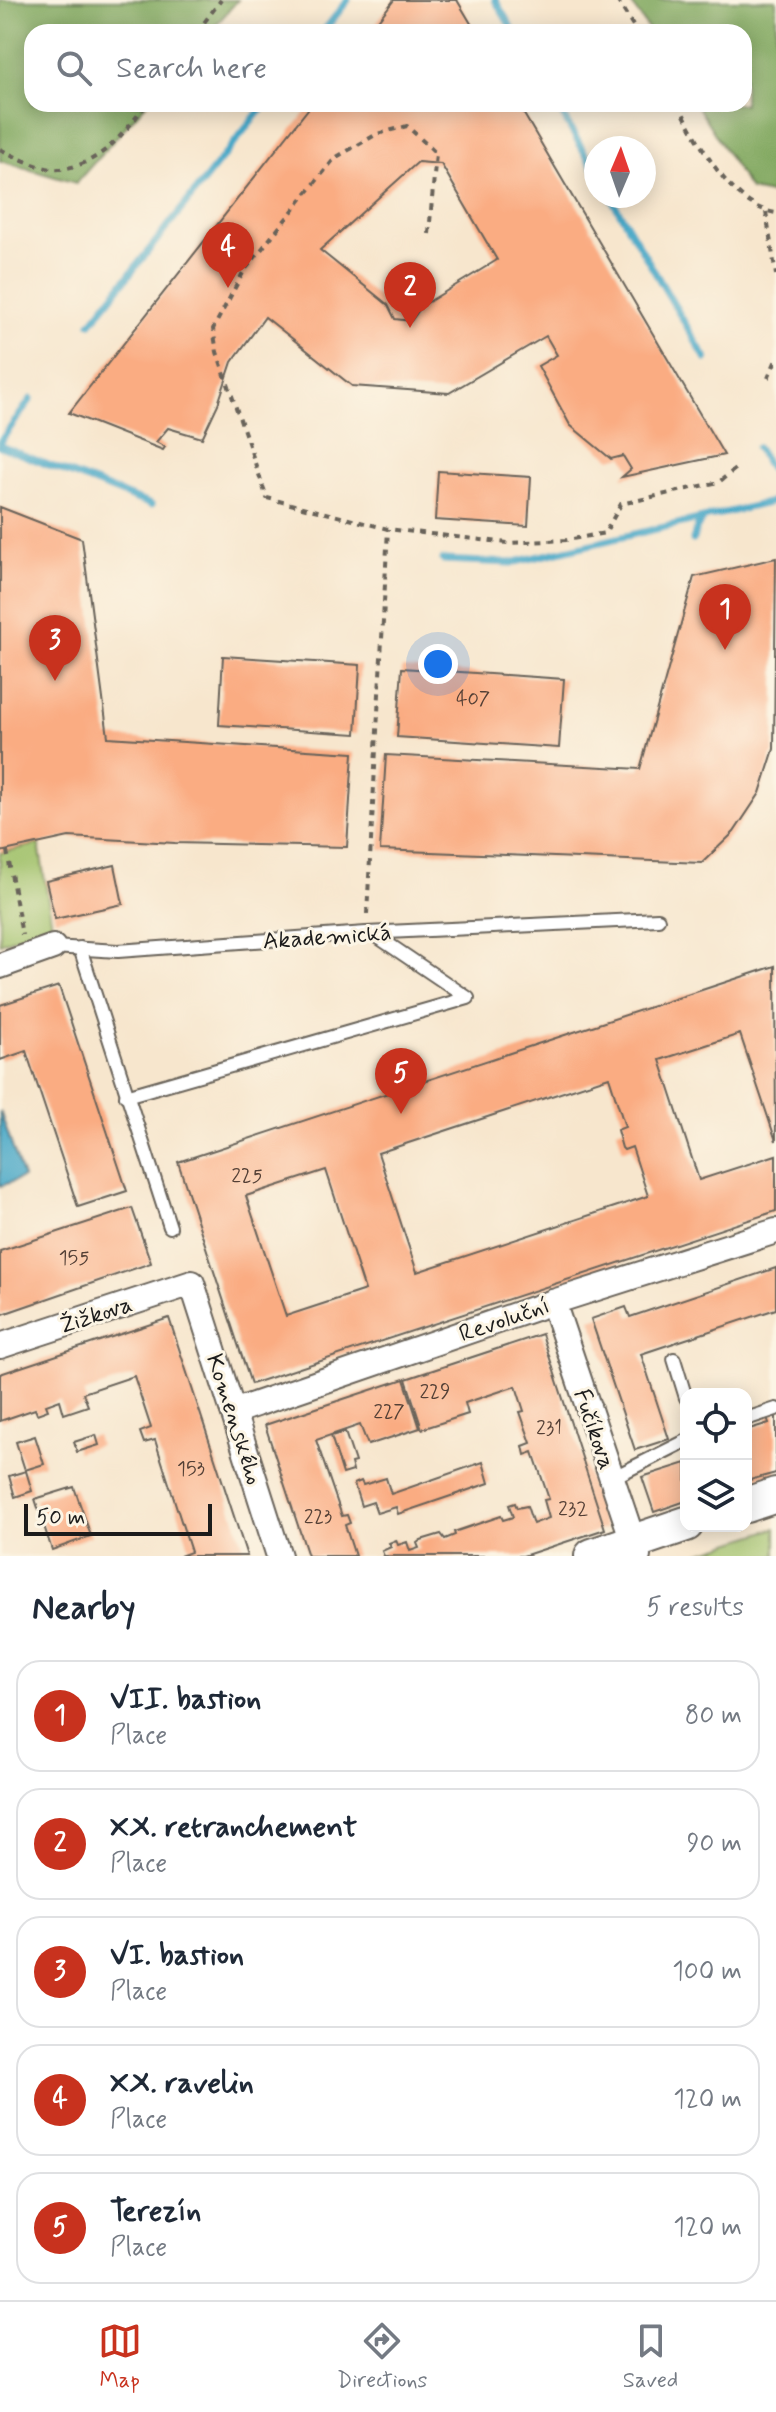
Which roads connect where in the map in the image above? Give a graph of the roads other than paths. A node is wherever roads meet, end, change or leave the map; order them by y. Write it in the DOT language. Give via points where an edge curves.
graph roads {
  1 [pos="658,919"];
  2 [pos="369,933"];
  3 [pos="53,947"];
  4 [pos="80,948"];
  5 [pos="0,966"];
  6 [pos="126,1096"];
  7 [pos="170,1227"];
  8 [pos="776,1231"];
  9 [pos="192,1283"];
  10 [pos="553,1302"];
  11 [pos="0,1346"];
  12 [pos="674,1359"];
  13 [pos="683,1388"];
  14 [pos="776,1409"];
  15 [pos="233,1412"];
  16 [pos="752,1417"];
  17 [pos="680,1444"];
  18 [pos="612,1478"];
  19 [pos="776,1495"];
  20 [pos="752,1503"];
  21 [pos="680,1527"];
  22 [pos="636,1549"];
  23 [pos="279,1556"];
  24 [pos="592,1556"];
  1 -- 2 [label="lane, Akademická"];
  2 -- 4 [label="lane, Akademická" via="118,951"];
  2 -- 6 [label="lane" via="468,998"];
  3 -- 4 [label="lane, Akademická"];
  3 -- 5 [label="street, Akademická"];
  4 -- 6 [label="lane"];
  6 -- 7 [label="lane"];
  8 -- 10 [label="street, Revoluční"];
  9 -- 11 [label="street, Žižkova"];
  9 -- 15 [label="street, Komenského"];
  10 -- 15 [label="street, Revoluční"];
  10 -- 18 [label="street, Fučíkova"];
  12 -- 13 [label="lane"];
  14 -- 16 [label="lane"];
  15 -- 23 [label="street, Komenského"];
  17 -- 18 [label="lane"];
  18 -- 22 [label="street, Fučíkova"];
  19 -- 20 [label="main road"];
  21 -- 22 [label="main road"];
  22 -- 24 [label="main road"];
}
